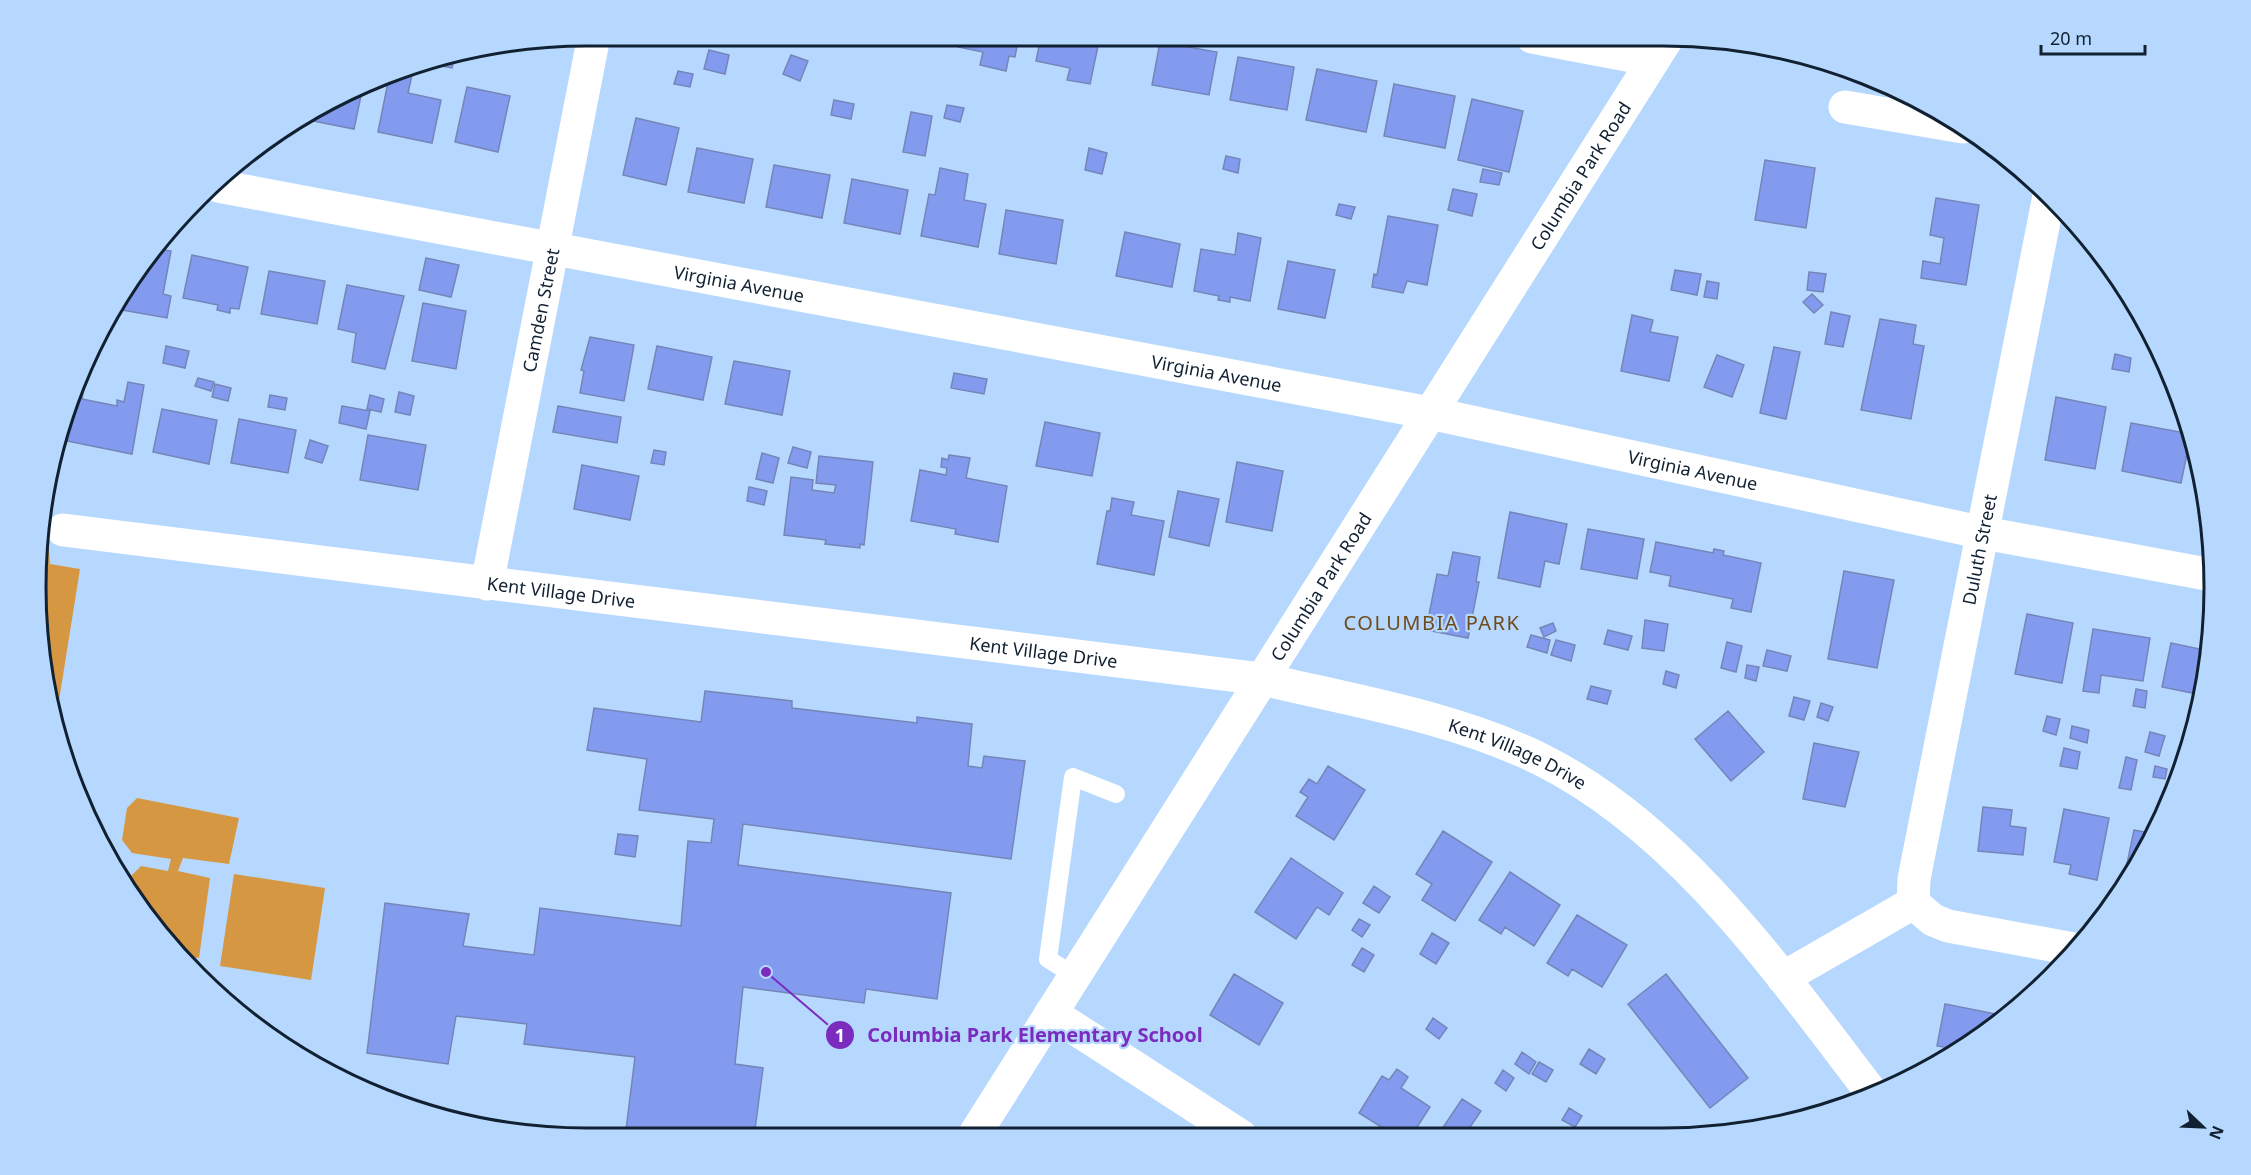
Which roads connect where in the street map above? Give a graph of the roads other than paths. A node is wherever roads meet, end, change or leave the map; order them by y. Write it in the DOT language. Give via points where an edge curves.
graph roads {
  1 [pos="592,46"];
  2 [pos="1628,46"];
  3 [pos="1660,49"];
  4 [pos="1845,107"];
  5 [pos="1941,123"];
  6 [pos="224,187"];
  7 [pos="2047,206"];
  8 [pos="552,249"];
  9 [pos="1430,413"];
  10 [pos="63,530"];
  11 [pos="1984,533"];
  12 [pos="2204,573"];
  13 [pos="487,584"];
  14 [pos="1262,679"];
  15 [pos="1116,794"];
  16 [pos="1913,903"];
  17 [pos="2067,948"];
  18 [pos="1075,976"];
  19 [pos="1783,978"];
  20 [pos="1051,1013"];
  21 [pos="1868,1088"];
  22 [pos="979,1128"];
  23 [pos="1229,1128"];
  1 -- 8 [label="street, Camden Street"];
  2 -- 3 [label="street"];
  3 -- 9 [label="street, Columbia Park Road"];
  4 -- 5 [label="street"];
  6 -- 8 [label="street, Virginia Avenue"];
  7 -- 11 [label="street, Duluth Street"];
  8 -- 9 [label="street, Virginia Avenue"];
  8 -- 13 [label="street, Camden Street"];
  9 -- 11 [label="street, Virginia Avenue"];
  9 -- 14 [label="street, Columbia Park Road"];
  10 -- 13 [label="street, Kent Village Drive"];
  11 -- 12 [label="street, Virginia Avenue"];
  11 -- 16 [label="street, Duluth Street" via="1914,879"];
  13 -- 14 [label="street, Kent Village Drive"];
  14 -- 18 [label="street, Columbia Park Road"];
  14 -- 19 [label="street, Kent Village Drive" via="1449,724 1539,759 1574,778 1613,802 1670,853"];
  15 -- 18 [label="lane" via="1073,777 1048,959"];
  16 -- 17 [label="street" via="1933,920 1948,926"];
  16 -- 19 [label="street"];
  18 -- 20 [label="street, Columbia Park Road"];
  19 -- 21 [label="street, Kent Village Drive"];
  20 -- 22 [label="street, Columbia Park Road"];
  20 -- 23 [label="street"];
}
